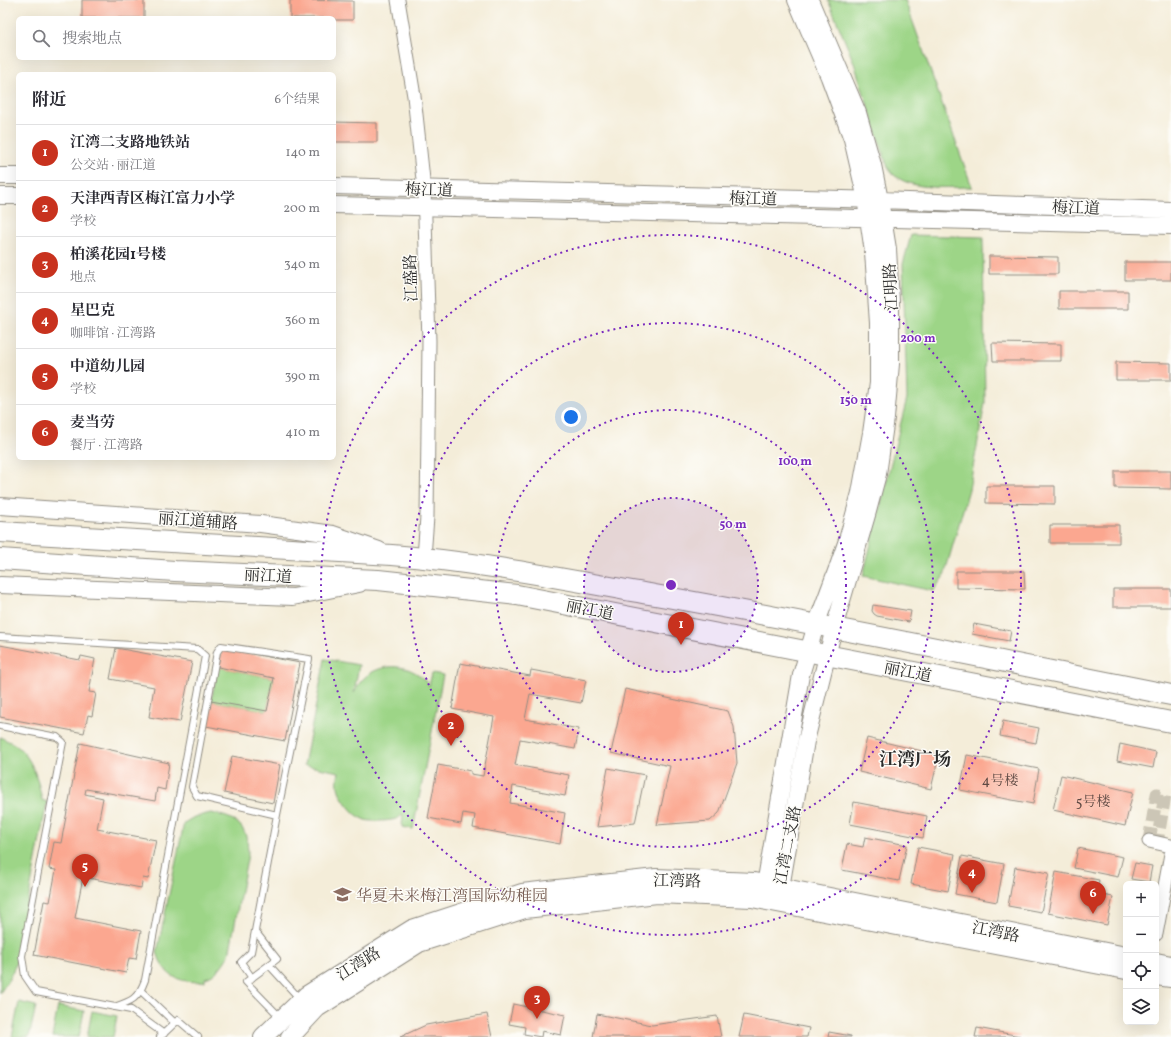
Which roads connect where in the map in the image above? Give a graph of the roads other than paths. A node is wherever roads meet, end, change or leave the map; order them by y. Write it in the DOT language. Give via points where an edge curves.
graph roads {
  1 [pos="398,0"];
  2 [pos="796,0"];
  3 [pos="810,0"];
  4 [pos="0,176"];
  5 [pos="16,176"];
  6 [pos="336,186"];
  7 [pos="424,189"];
  8 [pos="0,196"];
  9 [pos="16,196"];
  10 [pos="873,200"];
  11 [pos="336,205"];
  12 [pos="424,207"];
  13 [pos="1171,210"];
  14 [pos="876,218"];
  15 [pos="1171,226"];
  16 [pos="0,506"];
  17 [pos="0,532"];
  18 [pos="392,555"];
  19 [pos="424,557"];
  20 [pos="0,560"];
  21 [pos="378,580"];
  22 [pos="0,585"];
  23 [pos="825,627"];
  24 [pos="0,637"];
  25 [pos="808,652"];
  26 [pos="827,656"];
  27 [pos="1171,696"];
  28 [pos="1171,722"];
  29 [pos="0,726"];
  30 [pos="277,814"];
  31 [pos="1149,841"];
  32 [pos="1171,846"];
  33 [pos="1171,854"];
  34 [pos="772,891"];
  35 [pos="1159,918"];
  36 [pos="255,931"];
  37 [pos="1123,955"];
  38 [pos="1159,963"];
  39 [pos="269,965"];
  40 [pos="1171,965"];
  41 [pos="1123,969"];
  42 [pos="1159,976"];
  43 [pos="252,978"];
  44 [pos="1171,978"];
  45 [pos="141,991"];
  46 [pos="301,1001"];
  47 [pos="114,1007"];
  48 [pos="282,1019"];
  49 [pos="175,1023"];
  50 [pos="162,1035"];
  51 [pos="198,1037"];
  52 [pos="263,1037"];
  53 [pos="290,1037"];
  1 -- 7 [label="street, 江盛路" via="414,96"];
  2 -- 10 [label="street, 江明路" via="829,77"];
  3 -- 10 [label="street, 江明路" via="858,113 872,165"];
  4 -- 5 [label="street"];
  6 -- 7 [label="street, 梅江道"];
  7 -- 10 [label="street, 梅江道"];
  7 -- 12 [label="street, 江盛路"];
  8 -- 9 [label="street"];
  10 -- 13 [label="street, 梅江道"];
  10 -- 14 [label="street, 江明路"];
  11 -- 12 [label="street, 梅江道"];
  12 -- 14 [label="street, 梅江道"];
  12 -- 19 [label="street, 江盛路" via="429,341 427,517"];
  14 -- 15 [label="street, 梅江道"];
  14 -- 23 [label="street, 江明路" via="888,249 891,302 891,364 886,418 878,474 867,515"];
  16 -- 18 [label="street, 丽江道辅路" via="268,525 333,534"];
  17 -- 18 [label="main road, 丽江道"];
  18 -- 19 [label="main road, 丽江道"];
  19 -- 23 [label="main road, 丽江道" via="528,572"];
  20 -- 21 [label="main road, 丽江道"];
  21 -- 22 [label="street" via="293,597"];
  21 -- 25 [label="main road, 丽江道" via="517,595"];
  23 -- 25 [label="street, 江湾二支路"];
  23 -- 26 [label="street, 江湾二支路"];
  23 -- 27 [label="main road, 丽江道"];
  24 -- 45 [label="lane" via="197,649 205,656"];
  25 -- 26 [label="main road, 丽江道"];
  25 -- 34 [label="street, 江湾二支路" via="793,721"];
  26 -- 28 [label="main road, 丽江道"];
  26 -- 34 [label="street, 江湾二支路"];
  29 -- 47 [label="lane" via="57,737 63,742 22,956 24,976 36,992"];
  30 -- 30 [label="lane" via="197,796 192,787 217,652 221,646 309,659"];
  30 -- 36 [label="lane"];
  31 -- 32 [label="street"];
  33 -- 35 [label="street"];
  34 -- 37 [label="main road, 江湾路"];
  34 -- 41 [label="main road, 江湾路"];
  34 -- 46 [label="main road, 江湾路" via="754,882 656,878 522,893 412,929"];
  34 -- 53 [label="main road, 江湾路" via="752,898 657,894 525,909 419,943 317,1008"];
  36 -- 39 [label="lane" via="278,959"];
  36 -- 43 [label="lane" via="251,952 240,962"];
  38 -- 40 [label="main road"];
  39 -- 43 [label="lane"];
  39 -- 46 [label="lane"];
  42 -- 44 [label="main road"];
  43 -- 48 [label="lane" via="246,982"];
  45 -- 47 [label="lane" via="130,1001"];
  45 -- 49 [label="lane"];
  46 -- 48 [label="main road, 江湾路"];
  47 -- 50 [label="lane" via="131,1010"];
  48 -- 52 [label="main road, 江湾路"];
  49 -- 50 [label="lane"];
  49 -- 51 [label="lane" via="178,1020"];
}
